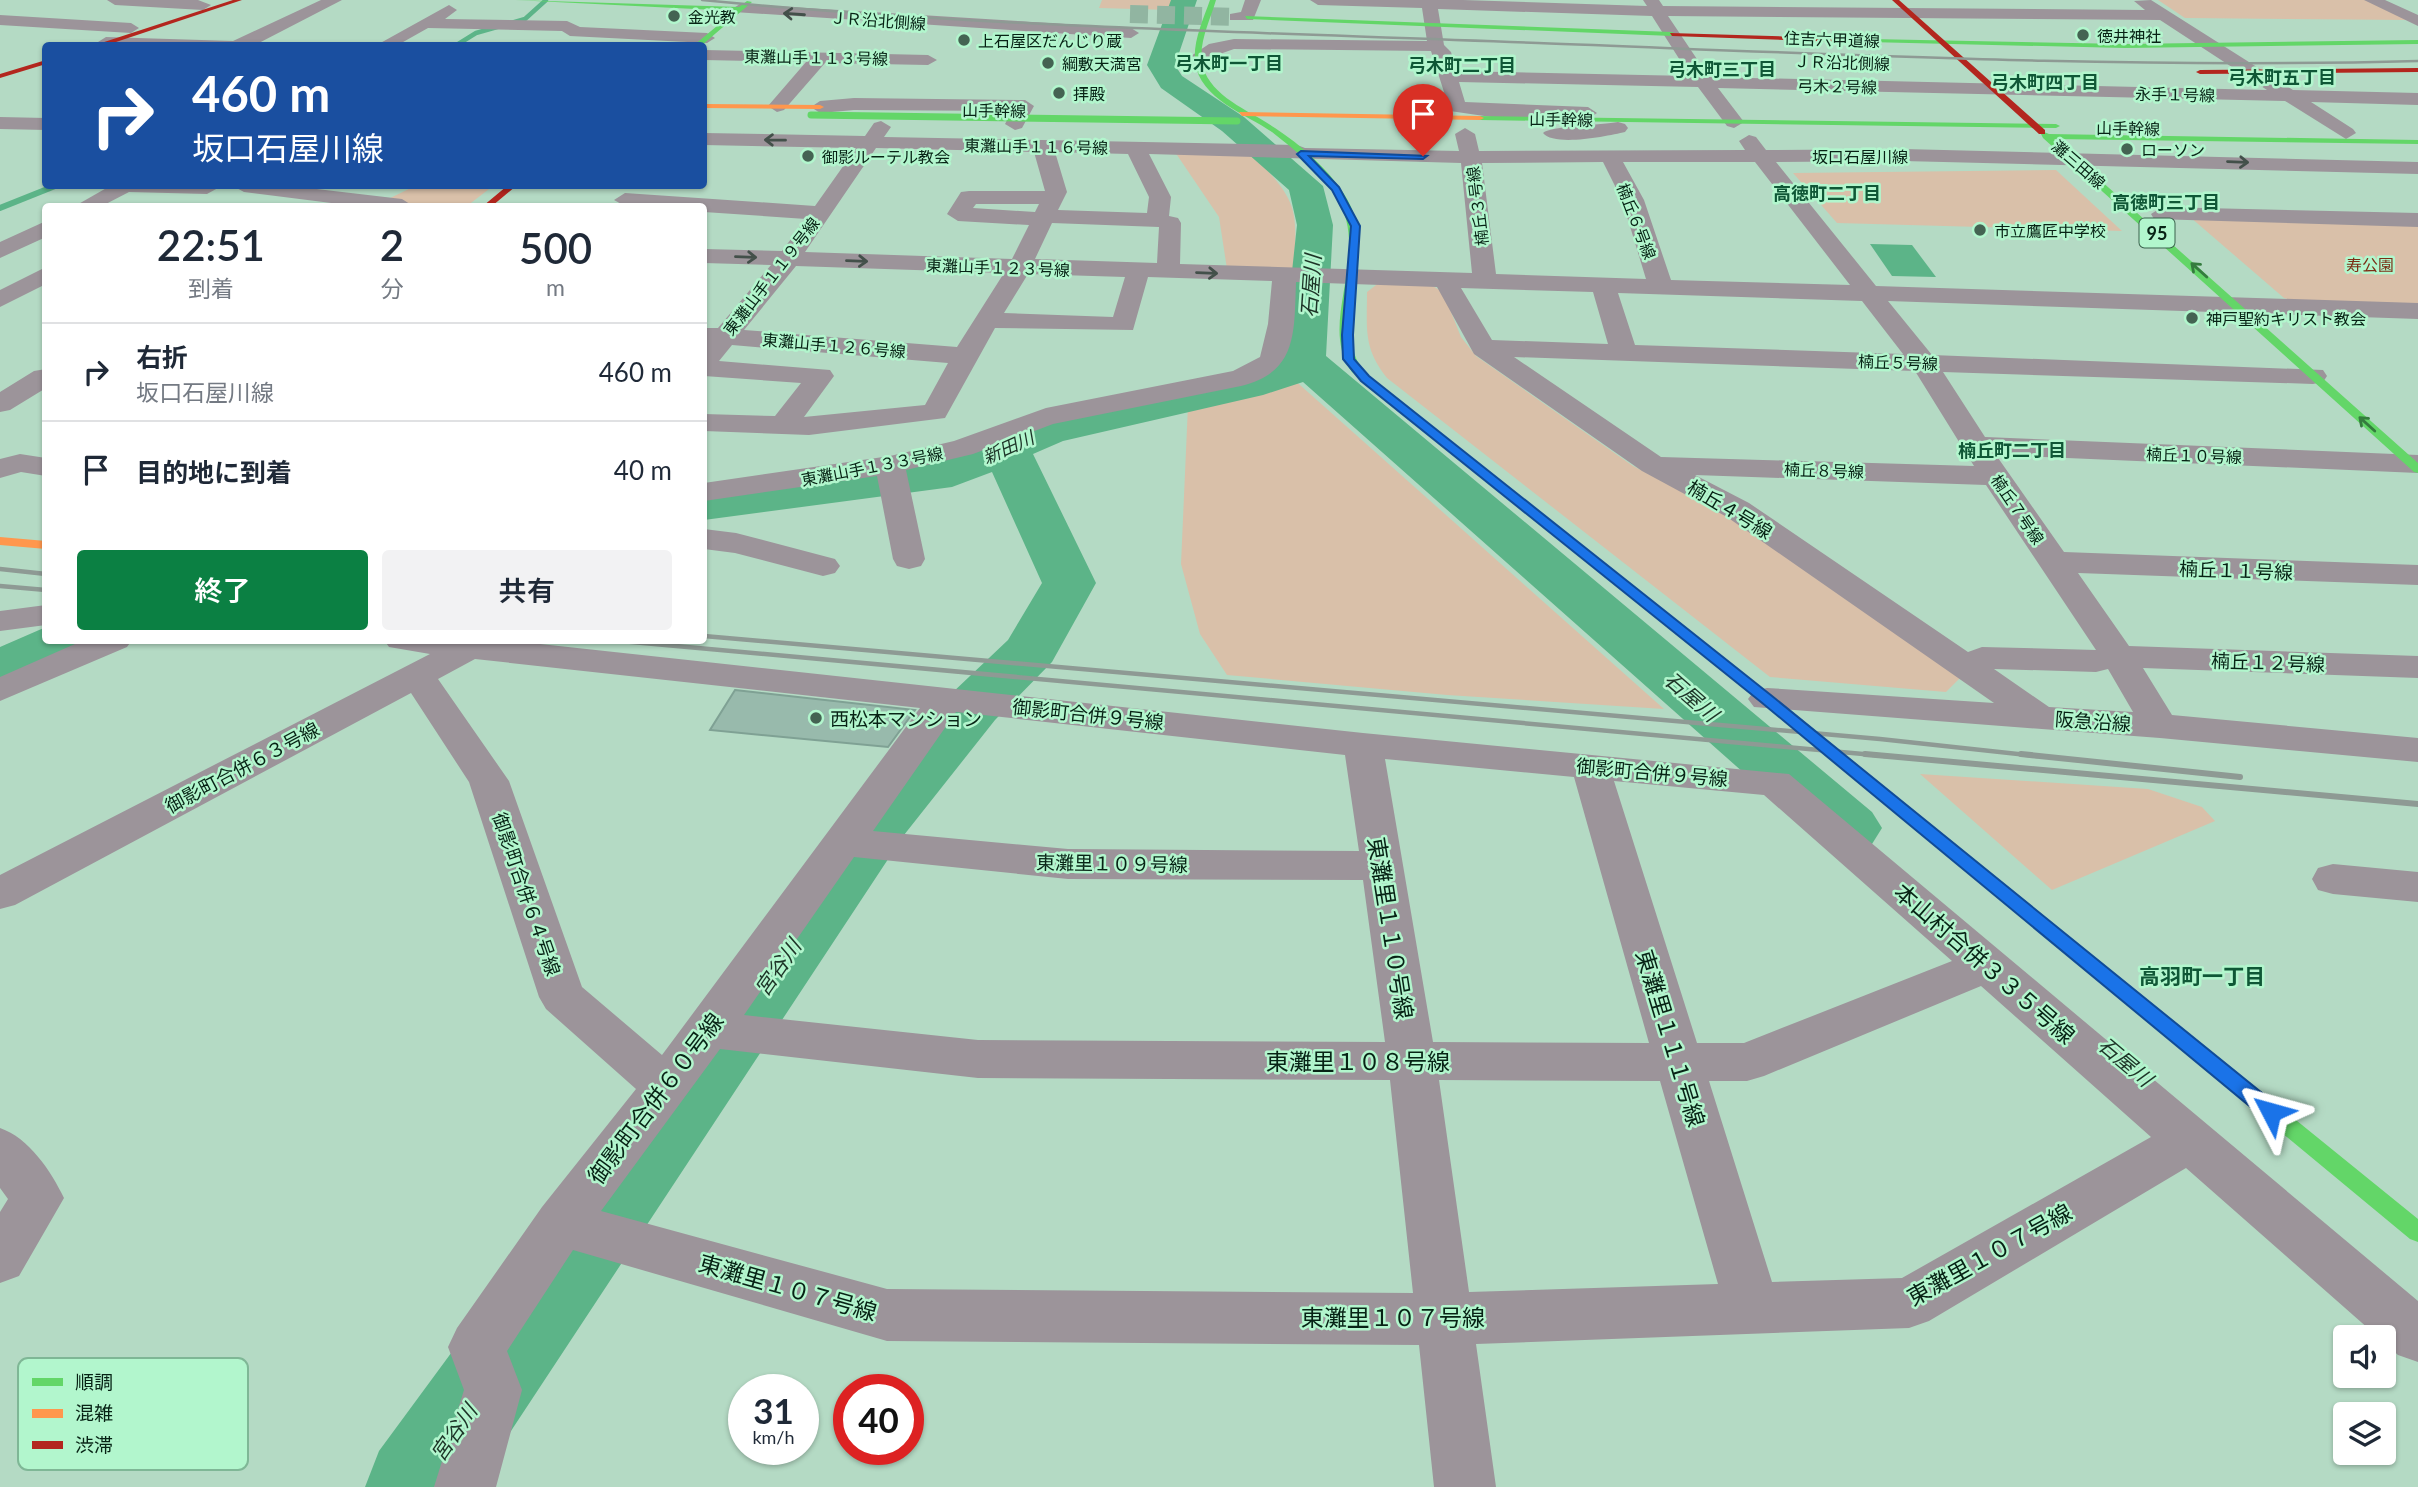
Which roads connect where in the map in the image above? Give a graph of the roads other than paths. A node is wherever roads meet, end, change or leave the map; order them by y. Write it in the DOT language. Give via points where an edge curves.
graph roads {
  1 [pos="115,0"];
  2 [pos="239,0"];
  3 [pos="334,0"];
  4 [pos="468,0"];
  5 [pos="518,0"];
  6 [pos="855,0"];
  7 [pos="1213,0"];
  8 [pos="1253,0"];
  9 [pos="1318,0"];
  10 [pos="1895,0"];
  11 [pos="2027,0"];
  12 [pos="2140,0"];
  13 [pos="2372,0"];
  14 [pos="150,1"];
  15 [pos="546,1"];
  16 [pos="210,2"];
  17 [pos="634,2"];
  18 [pos="1429,2"];
  19 [pos="92,4"];
  20 [pos="746,5"];
  21 [pos="1654,5"];
  22 [pos="1911,6"];
  23 [pos="971,8"];
  24 [pos="1059,12"];
  25 [pos="1928,13"];
  26 [pos="2416,13"];
  27 [pos="2052,14"];
  28 [pos="2162,15"];
  29 [pos="1241,17"];
  30 [pos="881,20"];
  31 [pos="4,22"];
  32 [pos="40,22"];
  33 [pos="426,23"];
  34 [pos="1434,24"];
  35 [pos="956,25"];
  36 [pos="131,28"];
  37 [pos="1131,33"];
  38 [pos="1672,34"];
  39 [pos="561,38"];
  40 [pos="1229,40"];
  41 [pos="89,42"];
  42 [pos="107,42"];
  43 [pos="243,42"];
  44 [pos="390,42"];
  45 [pos="470,42"];
  46 [pos="632,42"];
  47 [pos="706,42"];
  48 [pos="1941,42"];
  49 [pos="2418,42"];
  50 [pos="1963,43"];
  51 [pos="707,46"];
  52 [pos="1436,46"];
  53 [pos="2214,46"];
  54 [pos="1463,47"];
  55 [pos="1677,56"];
  56 [pos="1200,57"];
  57 [pos="1711,57"];
  58 [pos="42,58"];
  59 [pos="829,58"];
  60 [pos="928,60"];
  61 [pos="42,63"];
  62 [pos="1944,67"];
  63 [pos="1972,68"];
  64 [pos="1991,69"];
  65 [pos="2418,69"];
  66 [pos="2186,72"];
  67 [pos="2254,73"];
  68 [pos="1,75"];
  69 [pos="1448,76"];
  70 [pos="39,80"];
  71 [pos="1707,83"];
  72 [pos="1996,90"];
  73 [pos="2017,90"];
  74 [pos="2291,96"];
  75 [pos="900,99"];
  76 [pos="2418,99"];
  77 [pos="707,106"];
  78 [pos="777,106"];
  79 [pos="816,111"];
  80 [pos="707,113"];
  81 [pos="1244,118"];
  82 [pos="1649,120"];
  83 [pos="0,123"];
  84 [pos="37,124"];
  85 [pos="1737,126"];
  86 [pos="1618,128"];
  87 [pos="2051,131"];
  88 [pos="2418,134"];
  89 [pos="0,137"];
  90 [pos="2353,137"];
  91 [pos="707,139"];
  92 [pos="868,142"];
  93 [pos="2418,142"];
  94 [pos="1145,149"];
  95 [pos="1292,152"];
  96 [pos="1761,156"];
  97 [pos="1046,157"];
  98 [pos="1471,157"];
  99 [pos="1610,157"];
  100 [pos="2072,158"];
  101 [pos="2096,158"];
  102 [pos="854,163"];
  103 [pos="881,164"];
  104 [pos="1021,167"];
  105 [pos="2413,171"];
  106 [pos="2115,174"];
  107 [pos="122,189"];
  108 [pos="205,189"];
  109 [pos="268,189"];
  110 [pos="508,189"];
  111 [pos="624,197"];
  112 [pos="92,203"];
  113 [pos="174,203"];
  114 [pos="378,203"];
  115 [pos="491,203"];
  116 [pos="698,203"];
  117 [pos="707,204"];
  118 [pos="2157,210"];
  119 [pos="1046,211"];
  120 [pos="820,213"];
  121 [pos="1157,220"];
  122 [pos="2418,220"];
  123 [pos="2181,231"];
  124 [pos="42,232"];
  125 [pos="0,233"];
  126 [pos="0,251"];
  127 [pos="707,256"];
  128 [pos="789,259"];
  129 [pos="1019,268"];
  130 [pos="1138,271"];
  131 [pos="1168,272"];
  132 [pos="1289,275"];
  133 [pos="42,276"];
  134 [pos="1353,277"];
  135 [pos="1445,280"];
  136 [pos="1485,281"];
  137 [pos="1603,285"];
  138 [pos="1661,287"];
  139 [pos="1872,293"];
  140 [pos="2243,298"];
  141 [pos="0,301"];
  142 [pos="42,305"];
  143 [pos="2267,307"];
  144 [pos="2418,311"];
  145 [pos="987,320"];
  146 [pos="2287,325"];
  147 [pos="714,335"];
  148 [pos="1483,348"];
  149 [pos="1624,353"];
  150 [pos="707,354"];
  151 [pos="965,356"];
  152 [pos="1924,363"];
  153 [pos="707,368"];
  154 [pos="2313,376"];
  155 [pos="0,377"];
  156 [pos="42,377"];
  157 [pos="42,379"];
  158 [pos="0,404"];
  159 [pos="707,423"];
  160 [pos="782,427"];
  161 [pos="1976,445"];
  162 [pos="1653,464"];
  163 [pos="42,466"];
  164 [pos="2416,466"];
  165 [pos="0,469"];
  166 [pos="892,474"];
  167 [pos="1995,476"];
  168 [pos="707,492"];
  169 [pos="707,539"];
  170 [pos="0,541"];
  171 [pos="42,545"];
  172 [pos="909,559"];
  173 [pos="2054,562"];
  174 [pos="822,566"];
  175 [pos="2418,575"];
  176 [pos="42,616"];
  177 [pos="0,621"];
  178 [pos="106,644"];
  179 [pos="473,644"];
  180 [pos="487,644"];
  181 [pos="2118,656"];
  182 [pos="409,658"];
  183 [pos="1982,658"];
  184 [pos="2418,667"];
  185 [pos="0,690"];
  186 [pos="958,699"];
  187 [pos="1767,699"];
  188 [pos="2039,717"];
  189 [pos="2160,726"];
  190 [pos="1363,745"];
  191 [pos="2418,750"];
  192 [pos="1590,766"];
  193 [pos="1775,783"];
  194 [pos="845,842"];
  195 [pos="1381,866"];
  196 [pos="2333,879"];
  197 [pos="2418,887"];
  198 [pos="0,894"];
  199 [pos="1987,965"];
  200 [pos="710,1029"];
  201 [pos="1412,1061"];
  202 [pos="1679,1062"];
  203 [pos="666,1087"];
  204 [pos="2190,1140"];
  205 [pos="0,1149"];
  206 [pos="563,1224"];
  207 [pos="2418,1232"];
  208 [pos="0,1259"];
  209 [pos="1753,1310"];
  210 [pos="1442,1319"];
  211 [pos="2418,1336"];
  212 [pos="465,1487"];
  213 [pos="1465,1487"];
  1 -- 14 [label="street"];
  2 -- 42 [label="street"];
  3 -- 43 [label="street"];
  4 -- 33 [label="street"];
  5 -- 15 [label="street, ＪＲ沿北側線"];
  6 -- 23 [label="street"];
  7 -- 56 [label="street"];
  8 -- 29 [label="street"];
  9 -- 18 [label="street"];
  10 -- 22 [label="street, 灘三田線 / 95"];
  11 -- 27 [label="street"];
  12 -- 28 [label="street"];
  13 -- 26 [label="street"];
  14 -- 16 [label="street"];
  15 -- 17 [label="street, ＪＲ沿北側線"];
  16 -- 36 [label="street"];
  17 -- 20 [label="street, ＪＲ沿北側線"];
  18 -- 21 [label="street"];
  18 -- 34 [label="street"];
  19 -- 32 [label="street"];
  30 -- 20 [label="street, ＪＲ沿北側線, one-way"];
  20 -- 47 [label="street"];
  21 -- 22 [label="street"];
  21 -- 38 [label="street, 楠丘７号線"];
  22 -- 25 [label="street"];
  22 -- 48 [label="street, 灘三田線 / 95"];
  23 -- 24 [label="street"];
  23 -- 35 [label="street, 東灘山手１１９号線"];
  25 -- 27 [label="street"];
  25 -- 50 [label="street, 灘三田線 / 95"];
  27 -- 28 [label="street"];
  28 -- 53 [label="street"];
  29 -- 34 [label="street, 住吉六甲道線"];
  30 -- 35 [label="street, ＪＲ沿北側線"];
  30 -- 59 [label="street"];
  31 -- 32 [label="street"];
  32 -- 36 [label="street"];
  33 -- 39 [label="street" via="573,29"];
  33 -- 44 [label="street"];
  34 -- 38 [label="street, 住吉六甲道線"];
  34 -- 52 [label="street"];
  35 -- 37 [label="street, ＪＲ沿北側線"];
  35 -- 60 [label="street, 東灘山手１１９号線"];
  36 -- 41 [label="street"];
  38 -- 48 [label="street, 住吉六甲道線"];
  38 -- 55 [label="street, 楠丘７号線"];
  39 -- 45 [label="street"];
  39 -- 46 [label="street, 東灘山手１１３号線"];
  40 -- 52 [label="street"];
  40 -- 52 [label="street"];
  40 -- 56 [label="street"];
  48 -- 50 [label="street, 住吉六甲道線"];
  48 -- 63 [label="street, 灘三田線 / 95"];
  49 -- 53 [label="street, 住吉六甲道線"];
  50 -- 53 [label="street, 住吉六甲道線"];
  50 -- 64 [label="street, 灘三田線 / 95"];
  51 -- 59 [label="street, 東灘山手１１３号線"];
  52 -- 54 [label="street"];
  52 -- 69 [label="street"];
  53 -- 67 [label="street"];
  55 -- 57 [label="street"];
  55 -- 71 [label="street, 楠丘７号線"];
  56 -- 81 [label="street" via="1199,67 1212,87"];
  58 -- 68 [label="street"];
  59 -- 60 [label="street, 東灘山手１１３号線"];
  59 -- 78 [label="street"];
  60 -- 75 [label="street, 東灘山手１１９号線"];
  61 -- 68 [label="street"];
  62 -- 63 [label="street"];
  63 -- 64 [label="street"];
  63 -- 72 [label="street, 灘三田線 / 95"];
  64 -- 73 [label="street, 灘三田線 / 95"];
  65 -- 67 [label="street"];
  66 -- 67 [label="street"];
  67 -- 74 [label="street"];
  68 -- 70 [label="street"];
  69 -- 71 [label="street, 弓木２号線"];
  69 -- 82 [label="street" via="1457,107 1628,114"];
  71 -- 72 [label="street, 弓木２号線"];
  71 -- 85 [label="street, 楠丘７号線"];
  72 -- 73 [label="street, 弓木２号線"];
  72 -- 87 [label="street, 灘三田線 / 95"];
  73 -- 74 [label="street, 永手１号線"];
  73 -- 87 [label="street, 灘三田線 / 95"];
  74 -- 76 [label="street, 永手１号線"];
  74 -- 90 [label="street"];
  75 -- 79 [label="street" via="819,118"];
  75 -- 92 [label="street, 東灘山手１１９号線"];
  75 -- 94 [label="street" via="1016,124 1138,125"];
  77 -- 78 [label="street, 山手幹線"];
  78 -- 79 [label="street, 山手幹線"];
  79 -- 80 [label="street, 山手幹線"];
  79 -- 81 [label="street, 山手幹線, bridge"];
  81 -- 82 [label="street, 山手幹線"];
  81 -- 86 [label="street, 山手幹線"];
  81 -- 95 [label="street"];
  82 -- 85 [label="street, 山手幹線"];
  83 -- 84 [label="street"];
  84 -- 89 [label="street"];
  85 -- 86 [label="street, 山手幹線"];
  85 -- 87 [label="street, 山手幹線"];
  85 -- 96 [label="street, 楠丘７号線"];
  86 -- 98 [label="street, 楠丘３号線" via="1589,134 1464,131"];
  87 -- 90 [label="street, 山手幹線"];
  87 -- 100 [label="street, 灘三田線 / 95"];
  87 -- 101 [label="street, 灘三田線 / 95"];
  88 -- 90 [label="street, 山手幹線"];
  90 -- 93 [label="street, 山手幹線"];
  90 -- 105 [label="street"];
  92 -- 91 [label="street, 東灘山手１１６号線, one-way"];
  92 -- 97 [label="street, 東灘山手１１６号線"];
  92 -- 102 [label="street, 東灘山手１１９号線"];
  94 -- 95 [label="street, 東灘山手１１６号線"];
  94 -- 97 [label="street, 東灘山手１１６号線"];
  94 -- 121 [label="street" via="1160,197"];
  95 -- 98 [label="street, 坂口石屋川線"];
  95 -- 134 [label="street" via="1336,188 1347,205 1355,226"];
  96 -- 99 [label="street, 坂口石屋川線"];
  96 -- 100 [label="street, 坂口石屋川線"];
  96 -- 139 [label="street, 楠丘７号線"];
  97 -- 104 [label="street"];
  97 -- 119 [label="street" via="1056,192"];
  98 -- 99 [label="street, 坂口石屋川線"];
  98 -- 136 [label="street, 楠丘３号線"];
  99 -- 138 [label="street, 楠丘６号線" via="1633,200"];
  100 -- 101 [label="street, 坂口石屋川線"];
  140 -- 100 [label="street, 灘三田線 / 95, one-way"];
  101 -- 105 [label="street, 坂口石屋川線, one-way"];
  101 -- 106 [label="street, 灘三田線 / 95"];
  102 -- 103 [label="street"];
  102 -- 120 [label="street, 東灘山手１１９号線"];
  107 -- 112 [label="street"];
  108 -- 113 [label="street"];
  109 -- 114 [label="street"];
  110 -- 115 [label="street"];
  111 -- 116 [label="street"];
  117 -- 120 [label="street"];
  118 -- 122 [label="street"];
  118 -- 123 [label="street, 95"];
  119 -- 121 [label="street"];
  119 -- 129 [label="street"];
  120 -- 128 [label="street, 東灘山手１１９号線"];
  121 -- 131 [label="street" via="1170,223"];
  124 -- 125 [label="street"];
  124 -- 126 [label="street"];
  127 -- 128 [label="street, 東灘山手１２３号線, one-way"];
  128 -- 129 [label="street, 東灘山手１２３号線, one-way"];
  128 -- 147 [label="street, 東灘山手１１９号線"];
  129 -- 130 [label="street, 東灘山手１２３号線"];
  129 -- 145 [label="street"];
  130 -- 131 [label="street, 東灘山手１２３号線"];
  130 -- 145 [label="street" via="1124,325"];
  131 -- 132 [label="street, 東灘山手１２３号線, one-way"];
  132 -- 134 [label="street, 東灘山手１２３号線"];
  132 -- 166 [label="street, 東灘山手１３３号線" via="1274,358 1265,367 1241,378 1046,417"];
  133 -- 141 [label="street"];
  134 -- 135 [label="street, 東灘山手１２３号線"];
  134 -- 187 [label="street" via="1349,359 1365,379"];
  135 -- 136 [label="street, 東灘山手１２３号線"];
  135 -- 148 [label="street, 楠丘４号線"];
  136 -- 137 [label="street, 東灘山手１２３号線"];
  137 -- 138 [label="street, 東灘山手１２３号線"];
  137 -- 149 [label="street"];
  138 -- 139 [label="street, 東灘山手１２３号線"];
  139 -- 140 [label="street, 東灘山手１２３号線"];
  139 -- 152 [label="street, 楠丘７号線"];
  140 -- 143 [label="street, 東灘山手１２３号線"];
  140 -- 154 [label="street, 灘三田線 / 95"];
  141 -- 142 [label="street"];
  143 -- 144 [label="street, 東灘山手１２３号線"];
  143 -- 146 [label="street"];
  145 -- 151 [label="street"];
  147 -- 150 [label="street, 東灘山手１１９号線"];
  147 -- 151 [label="street, 東灘山手１２６号線"];
  148 -- 149 [label="street, 楠丘５号線"];
  148 -- 162 [label="street, 楠丘４号線"];
  149 -- 152 [label="street, 楠丘５号線"];
  151 -- 160 [label="street" via="935,412"];
  152 -- 154 [label="street, 楠丘５号線"];
  152 -- 161 [label="street, 楠丘７号線"];
  153 -- 160 [label="street" via="820,376"];
  164 -- 154 [label="street, 灘三田線 / 95, one-way"];
  155 -- 156 [label="street"];
  157 -- 158 [label="street"];
  159 -- 160 [label="street"];
  161 -- 164 [label="street, 楠丘１０号線"];
  161 -- 167 [label="street, 楠丘７号線"];
  162 -- 167 [label="street, 楠丘８号線"];
  162 -- 188 [label="street, 楠丘４号線" via="1738,510"];
  163 -- 165 [label="street" via="20,463"];
  166 -- 168 [label="street, 東灘山手１３３号線"];
  166 -- 172 [label="street"];
  167 -- 173 [label="street, 楠丘７号線"];
  169 -- 174 [label="street"];
  170 -- 171 [label="street"];
  173 -- 175 [label="street, 楠丘１１号線"];
  173 -- 181 [label="street, 楠丘７号線"];
  176 -- 177 [label="street"];
  178 -- 185 [label="street"];
  179 -- 182 [label="street, 御影町合併６３号線"];
  180 -- 186 [label="street, 御影町合併９号線"];
  181 -- 183 [label="street, 楠丘１２号線" via="2096,661"];
  181 -- 184 [label="street, 楠丘１２号線"];
  181 -- 189 [label="street, 楠丘７号線"];
  182 -- 198 [label="street, 御影町合併６３号線"];
  182 -- 203 [label="street, 御影町合併６４号線" via="489,780 562,997"];
  186 -- 190 [label="street, 御影町合併９号線"];
  186 -- 194 [label="street, 御影町合併６０号線"];
  187 -- 188 [label="street, 阪急沿線"];
  187 -- 207 [label="street"];
  188 -- 189 [label="street, 阪急沿線"];
  189 -- 191 [label="street, 阪急沿線"];
  190 -- 192 [label="street, 御影町合併９号線"];
  190 -- 195 [label="street, 東灘里１１０号線"];
  192 -- 193 [label="street, 御影町合併９号線"];
  192 -- 202 [label="street, 東灘里１１１号線"];
  193 -- 199 [label="street, 本山村合併３３５号線"];
  194 -- 195 [label="street, 東灘里１０９号線" via="1068,864"];
  194 -- 200 [label="street, 御影町合併６０号線"];
  195 -- 201 [label="street, 東灘里１１０号線"];
  196 -- 197 [label="street"];
  199 -- 202 [label="street, 東灘里１０８号線" via="1748,1062"];
  199 -- 204 [label="street, 本山村合併３３５号線"];
  200 -- 201 [label="street, 東灘里１０８号線" via="978,1059"];
  200 -- 203 [label="street, 御影町合併６０号線"];
  201 -- 202 [label="street, 東灘里１０８号線"];
  201 -- 210 [label="street, 東灘里１１０号線"];
  202 -- 209 [label="street, 東灘里１１１号線"];
  203 -- 206 [label="street, 御影町合併６０号線"];
  204 -- 209 [label="street, 東灘里１０７号線" via="1909,1303"];
  204 -- 211 [label="street, 本山村合併３３５号線"];
  205 -- 208 [label="street" via="38,1198"];
  206 -- 210 [label="street, 東灘里１０７号線" via="887,1315"];
  206 -- 212 [label="street, 御影町合併６０号線" via="485,1369"];
  209 -- 210 [label="street, 東灘里１０７号線"];
  210 -- 213 [label="street, 東灘里１１０号線"];
}
